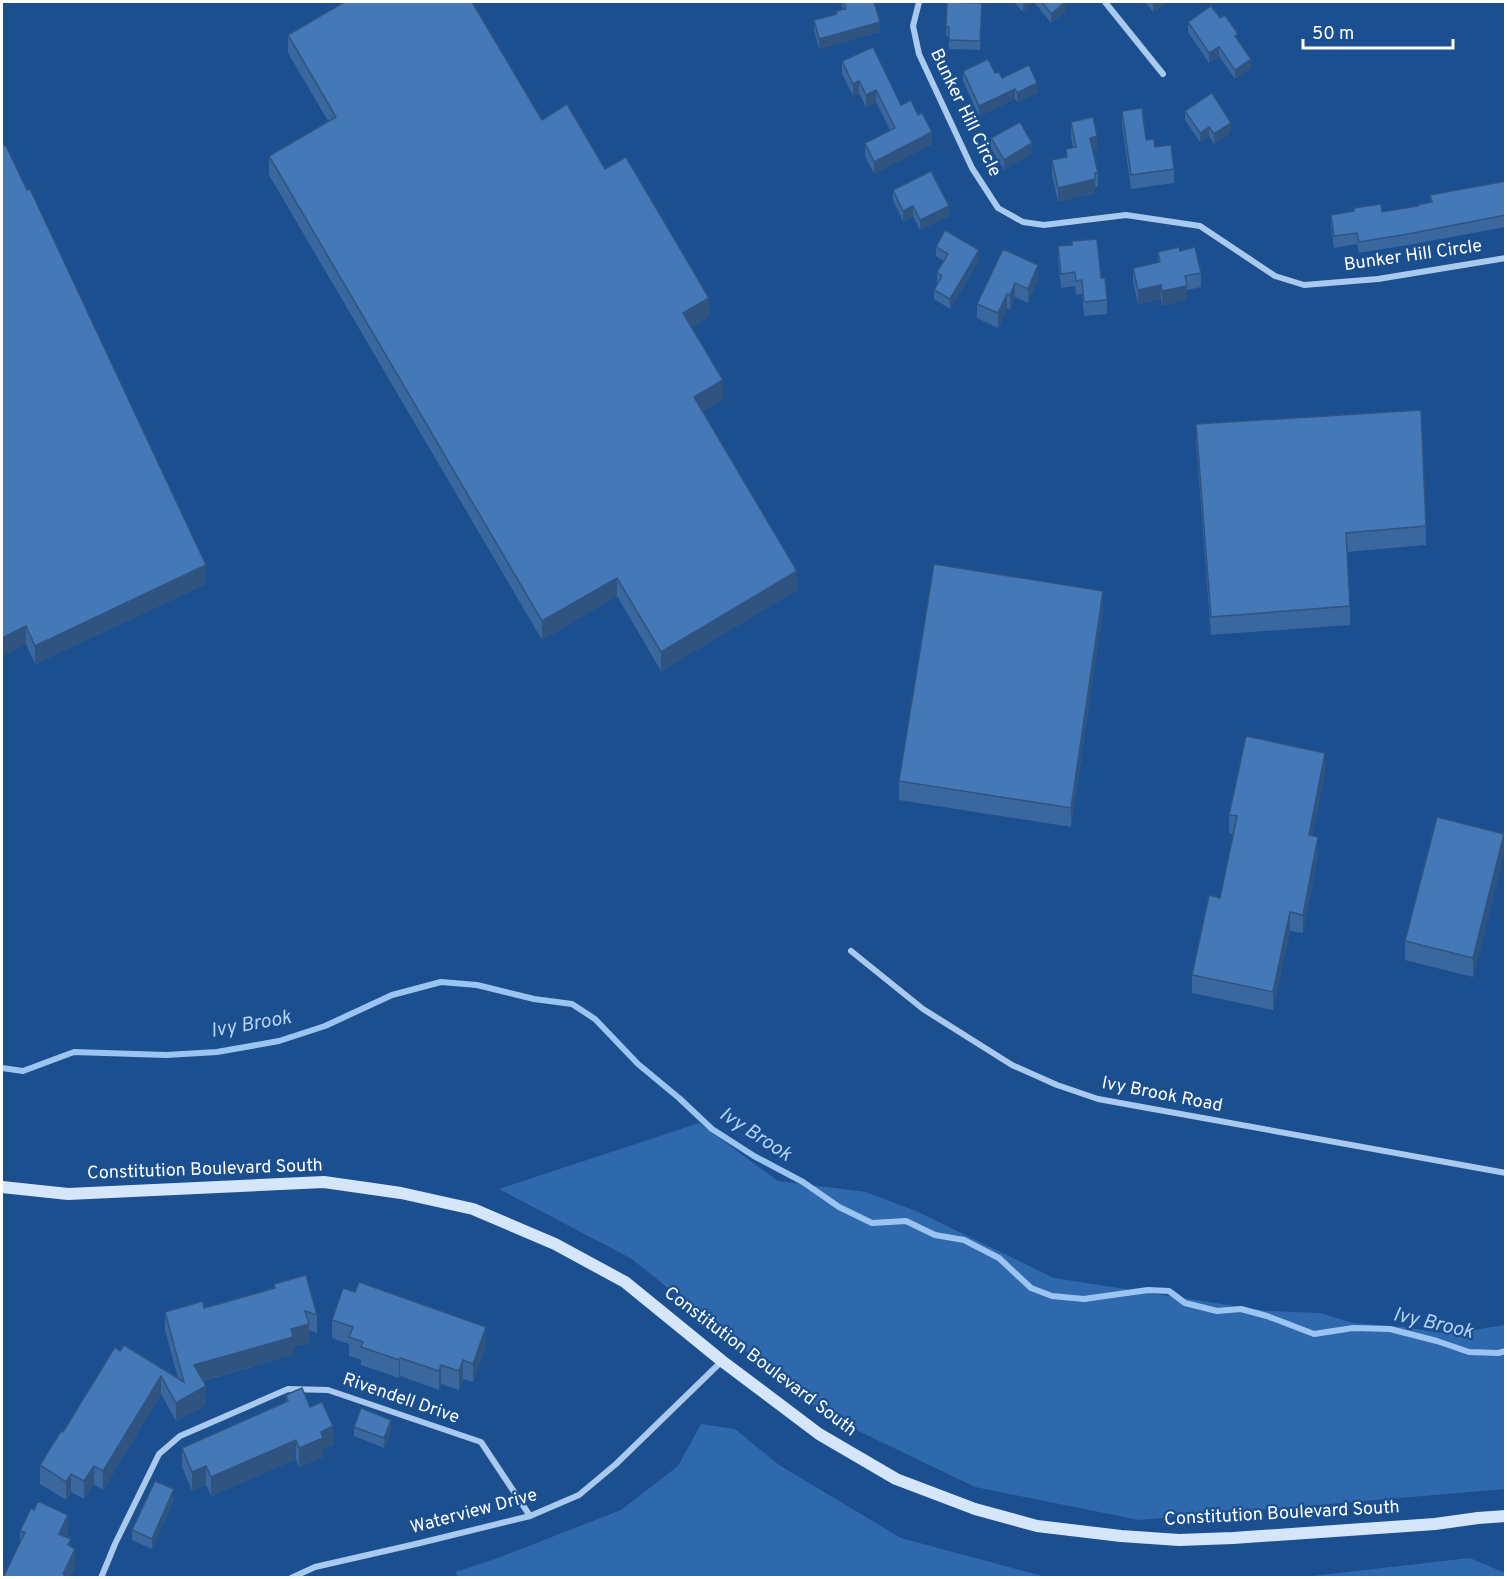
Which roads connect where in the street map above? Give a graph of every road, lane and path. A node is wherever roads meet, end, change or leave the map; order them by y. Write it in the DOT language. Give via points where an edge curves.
graph roads {
  1 [pos="919,2"];
  2 [pos="1105,2"];
  3 [pos="1163,74"];
  4 [pos="1506,258"];
  5 [pos="851,951"];
  6 [pos="1506,1173"];
  7 [pos="2,1186"];
  8 [pos="722,1361"];
  9 [pos="530,1516"];
  10 [pos="1506,1516"];
  11 [pos="101,1578"];
  12 [pos="291,1578"];
  1 -- 4 [label="street, Bunker Hill Circle" via="913,26 928,75 972,168 998,208 1023,222 1044,225 1126,215 1200,226 1275,276 1304,285 1378,279"];
  2 -- 3 [label="street"];
  5 -- 6 [label="street, Ivy Brook Road" via="923,1009 1012,1065 1088,1096"];
  7 -- 8 [label="main road, Constitution Boulevard South" via="68,1194 324,1182 473,1209 555,1244 625,1282"];
  8 -- 9 [label="street, Waterview Drive" via="579,1495"];
  8 -- 10 [label="main road, Constitution Boulevard South" via="819,1434 896,1479 975,1509 1037,1526 1179,1540"];
  9 -- 11 [label="street, Rivendell Drive" via="482,1442 328,1390 288,1389 180,1436 159,1454"];
  9 -- 12 [label="street, Waterview Drive" via="315,1567"];
}
